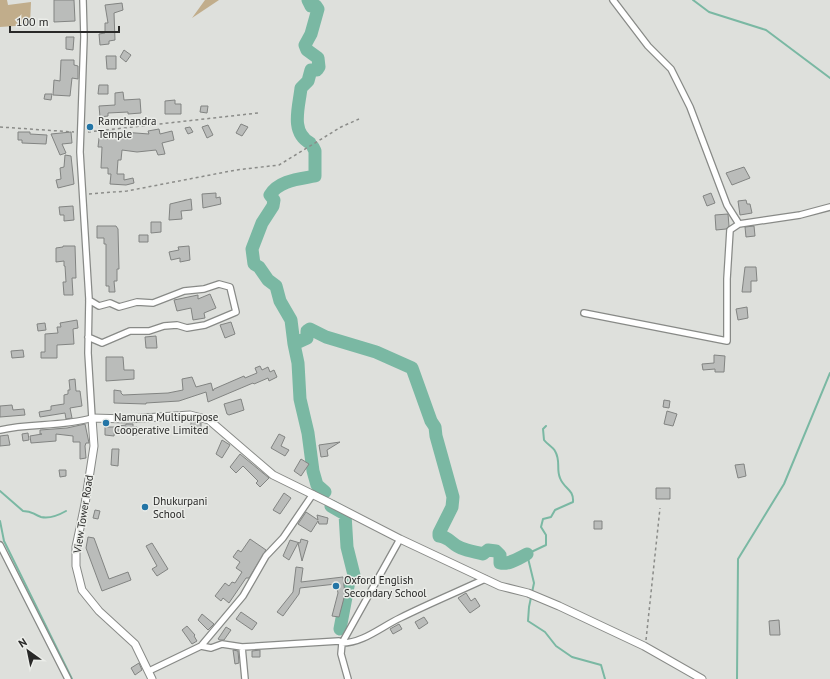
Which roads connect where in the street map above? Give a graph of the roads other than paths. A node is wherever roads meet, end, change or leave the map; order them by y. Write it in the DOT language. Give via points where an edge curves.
graph roads {
  1 [pos="83,0"];
  2 [pos="613,0"];
  3 [pos="830,207"];
  4 [pos="739,224"];
  5 [pos="89,300"];
  6 [pos="584,313"];
  7 [pos="88,337"];
  8 [pos="92,418"];
  9 [pos="0,430"];
  10 [pos="313,494"];
  11 [pos="400,540"];
  12 [pos="0,545"];
  13 [pos="485,579"];
  14 [pos="342,643"];
  15 [pos="201,646"];
  16 [pos="242,647"];
  17 [pos="149,671"];
  18 [pos="68,679"];
  19 [pos="152,679"];
  20 [pos="245,679"];
  21 [pos="348,679"];
  22 [pos="702,679"];
  1 -- 5 [label="street" via="80,152"];
  2 -- 4 [label="street" via="648,46 671,69 690,106 728,205"];
  3 -- 4 [label="street" via="800,215"];
  4 -- 6 [label="street" via="730,230 727,341"];
  5 -- 7 [label="street"];
  5 -- 7 [label="street" via="99,306 110,303 119,307 137,302 153,303 184,291 219,284 230,288 236,312 205,325 187,328 177,325 164,326 149,331 130,331 102,343"];
  7 -- 8 [label="street"];
  8 -- 9 [label="street" via="74,424 12,427"];
  8 -- 10 [label="street" via="128,419 190,415 209,420 273,475"];
  8 -- 17 [label="street, View Tower Road" via="94,446 76,547 76,566 82,590 99,611 135,644"];
  10 -- 11 [label="street"];
  10 -- 15 [label="street" via="283,538 266,556 243,596"];
  11 -- 13 [label="street"];
  11 -- 14 [label="street"];
  12 -- 18 [label="street"];
  13 -- 14 [label="street" via="357,641"];
  13 -- 22 [label="street" via="536,596 646,648"];
  14 -- 16 [label="street" via="283,643"];
  14 -- 21 [label="street" via="341,654"];
  15 -- 16 [label="street" via="211,648 222,644"];
  15 -- 17 [label="street"];
  16 -- 20 [label="street"];
  17 -- 19 [label="street, View Tower Road"];
}
